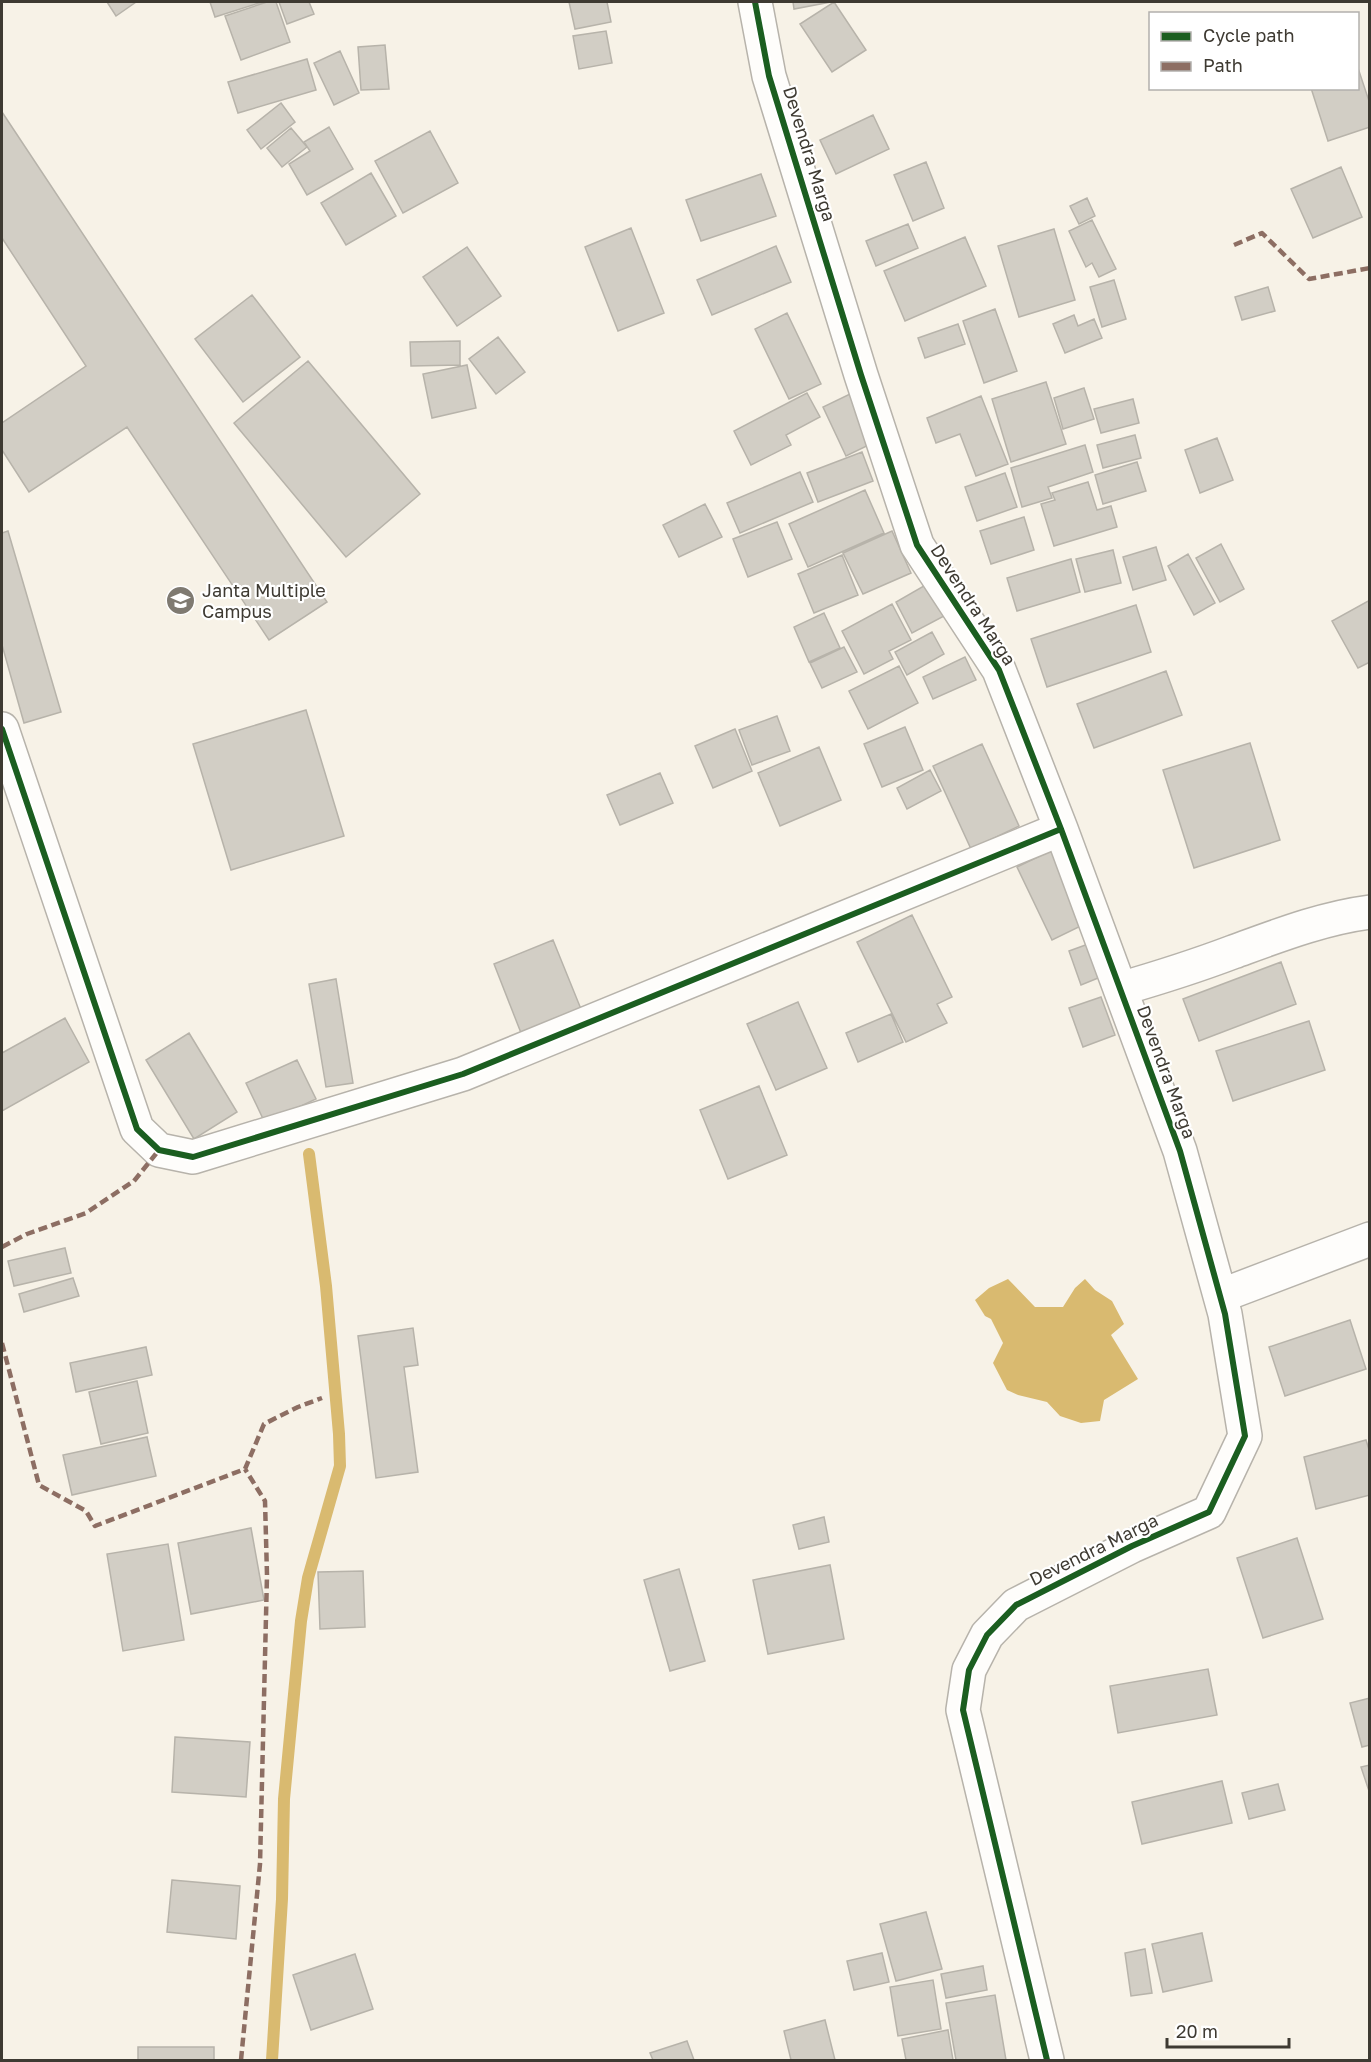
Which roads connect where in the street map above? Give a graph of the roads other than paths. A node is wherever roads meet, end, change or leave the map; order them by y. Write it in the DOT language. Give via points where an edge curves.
graph roads {
  1 [pos="754,2"];
  2 [pos="2,729"];
  3 [pos="1061,829"];
  4 [pos="1370,912"];
  5 [pos="1120,990"];
  6 [pos="1370,1239"];
  7 [pos="1220,1296"];
  8 [pos="1045,2060"];
  1 -- 3 [label="street, Devendra Marga" via="769,76 917,544 999,670"];
  2 -- 3 [label="street" via="136,1129 159,1150 194,1157 463,1074"];
  3 -- 5 [label="street, Devendra Marga"];
  4 -- 5 [label="street" via="1288,932"];
  5 -- 7 [label="street, Devendra Marga" via="1180,1151"];
  6 -- 7 [label="street"];
  7 -- 8 [label="street, Devendra Marga" via="1245,1436 1209,1512 1016,1605 987,1635 969,1670 963,1710"];
}
